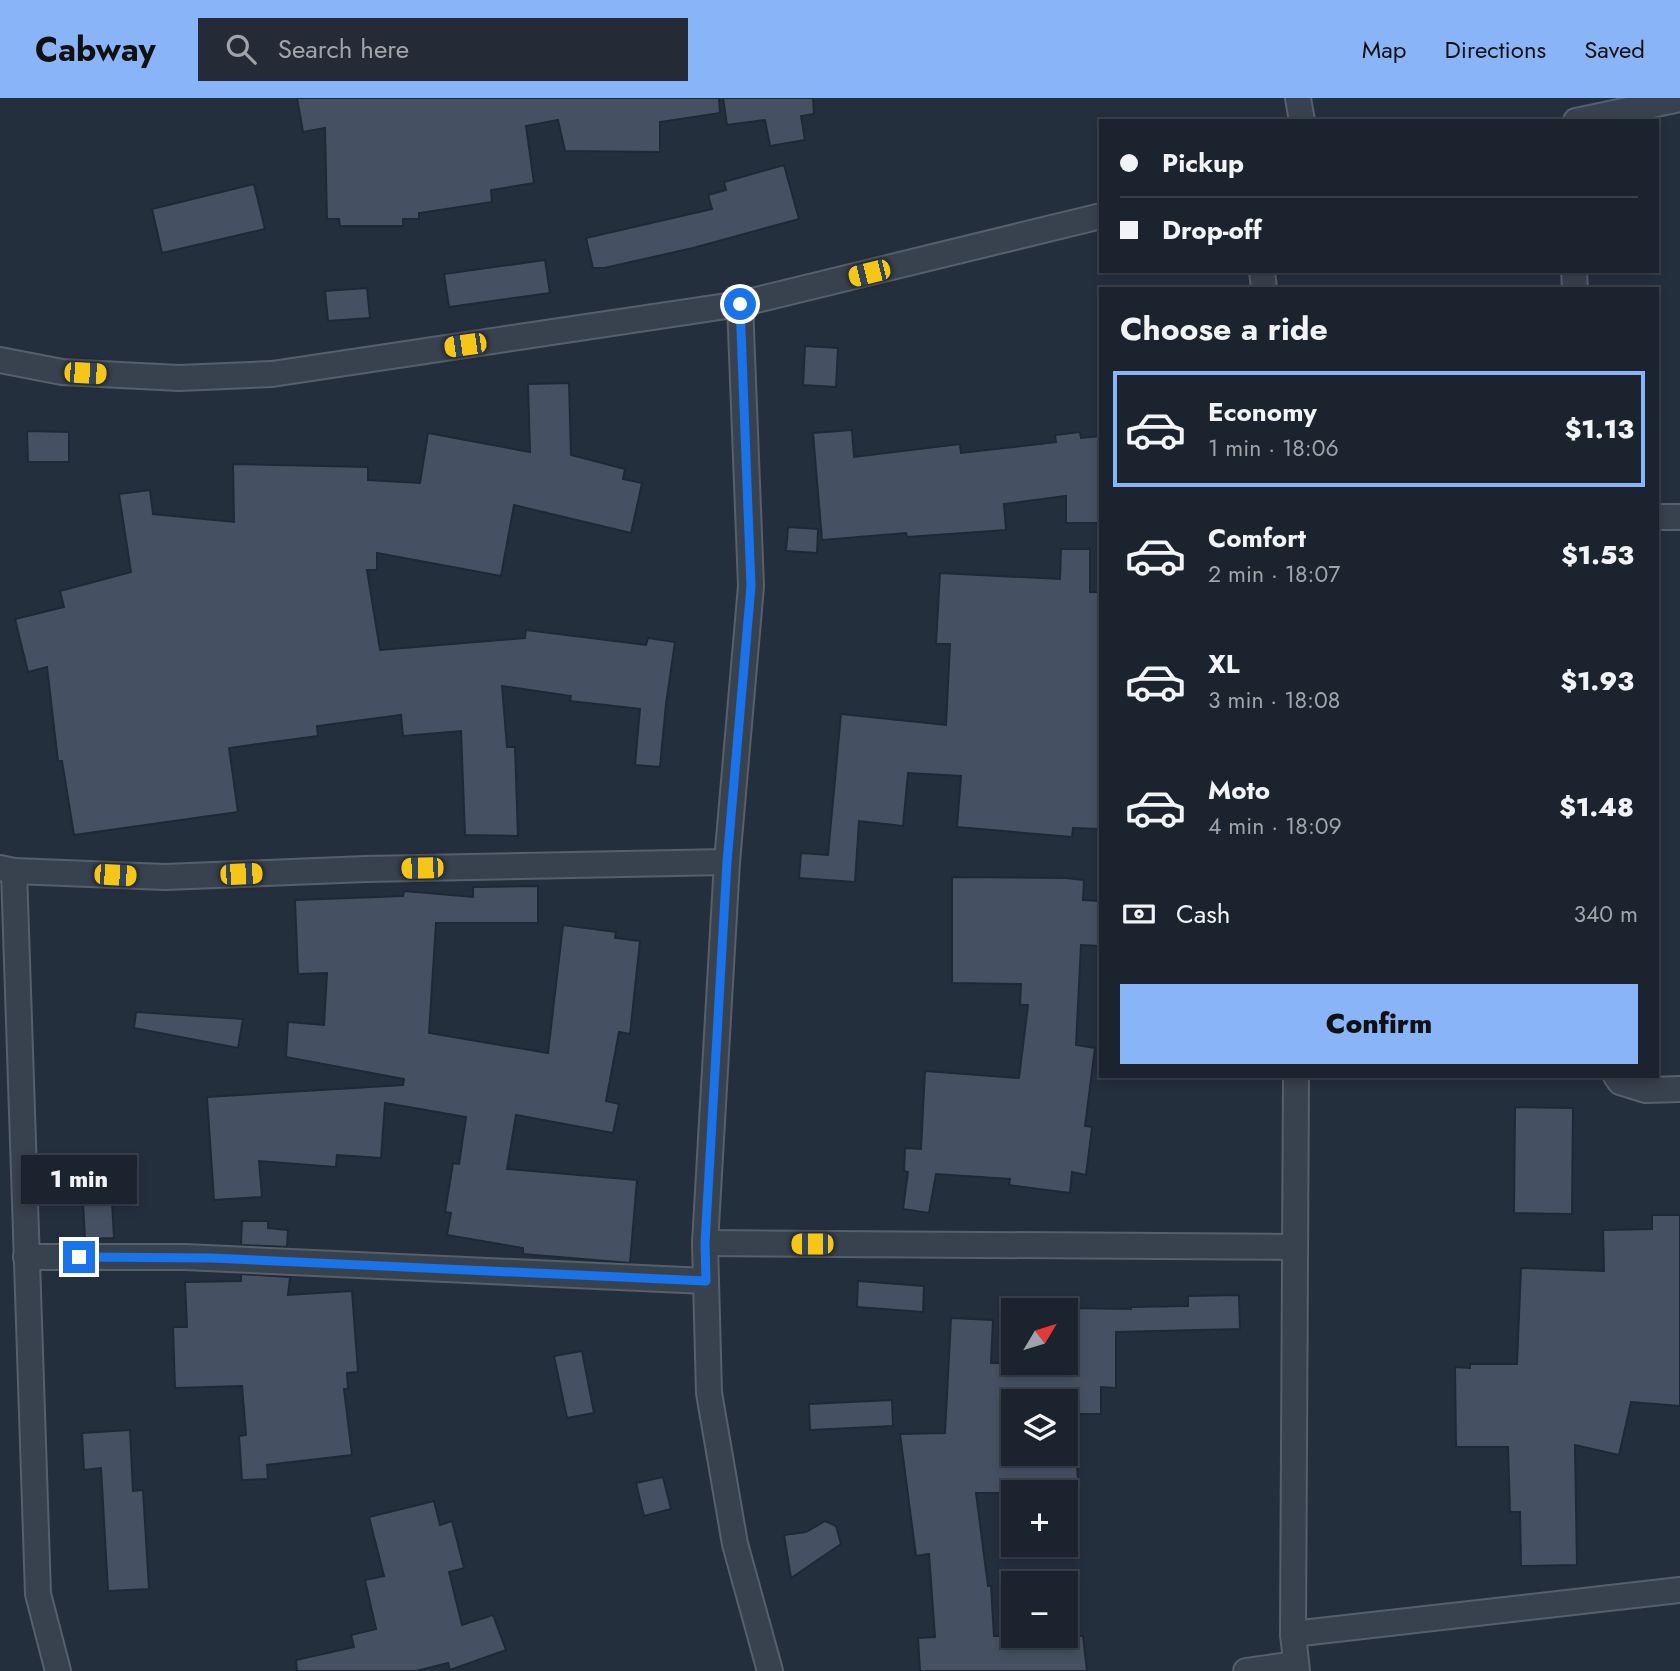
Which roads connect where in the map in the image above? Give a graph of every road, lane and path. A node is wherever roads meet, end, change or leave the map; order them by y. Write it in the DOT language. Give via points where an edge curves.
graph roads {
  1 [pos="1298,98"];
  2 [pos="1680,99"];
  3 [pos="1302,119"];
  4 [pos="1585,119"];
  5 [pos="1099,216"];
  6 [pos="740,304"];
  7 [pos="0,360"];
  8 [pos="1659,517"];
  9 [pos="1680,517"];
  10 [pos="727,862"];
  11 [pos="7,869"];
  12 [pos="1296,1078"];
  13 [pos="1617,1078"];
  14 [pos="1680,1089"];
  15 [pos="705,1243"];
  16 [pos="1294,1247"];
  17 [pos="26,1257"];
  18 [pos="706,1281"];
  19 [pos="1680,1590"];
  20 [pos="1293,1634"];
  21 [pos="1296,1668"];
  22 [pos="58,1671"];
  23 [pos="770,1671"];
  24 [pos="1246,1671"];
  1 -- 3 [label="street"];
  2 -- 4 [label="street"];
  5 -- 6 [label="street"];
  6 -- 7 [label="street" via="272,374 179,378 62,372"];
  6 -- 10 [label="street" via="751,586"];
  8 -- 9 [label="street"];
  10 -- 11 [label="street" via="165,877"];
  10 -- 15 [label="street"];
  11 -- 17 [label="street"];
  12 -- 16 [label="street"];
  13 -- 14 [label="street" via="1646,1090"];
  15 -- 16 [label="street"];
  15 -- 18 [label="street"];
  16 -- 20 [label="street"];
  17 -- 18 [label="street" via="185,1257"];
  17 -- 22 [label="street" via="38,1594"];
  18 -- 23 [label="street" via="711,1407 735,1544"];
  19 -- 20 [label="street"];
  20 -- 21 [label="street"];
  21 -- 24 [label="street"];
}
